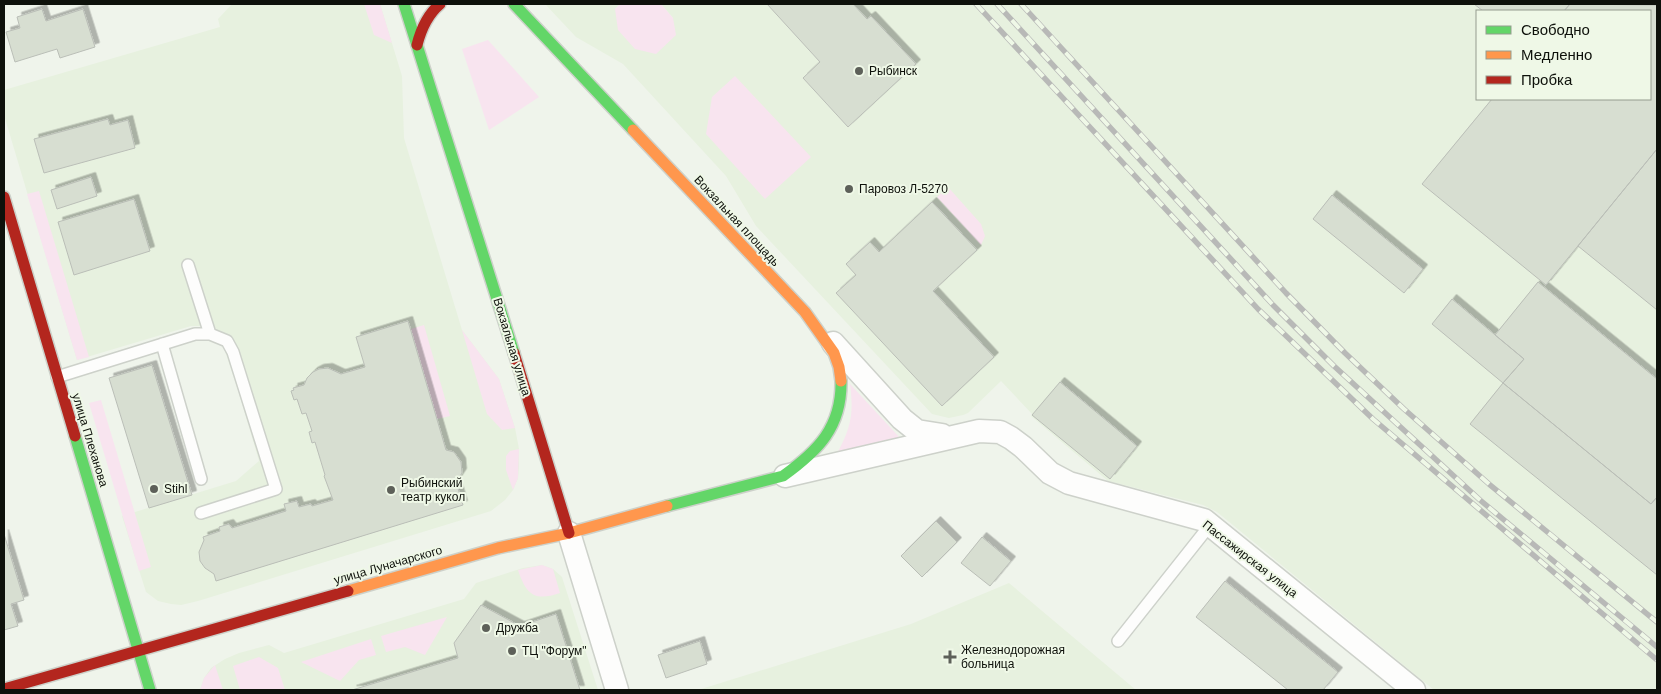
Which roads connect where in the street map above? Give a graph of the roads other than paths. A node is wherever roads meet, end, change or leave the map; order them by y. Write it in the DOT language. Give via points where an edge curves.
graph roads {
  1 [pos="404,4"];
  2 [pos="440,4"];
  3 [pos="501,4"];
  4 [pos="514,4"];
  5 [pos="541,33"];
  6 [pos="417,45"];
  7 [pos="4,197"];
  8 [pos="188,265"];
  9 [pos="805,312"];
  10 [pos="210,334"];
  11 [pos="162,344"];
  12 [pos="57,377"];
  13 [pos="956,436"];
  14 [pos="783,476"];
  15 [pos="202,479"];
  16 [pos="201,513"];
  17 [pos="1210,525"];
  18 [pos="569,533"];
  19 [pos="1118,641"];
  20 [pos="138,651"];
  21 [pos="4,689"];
  22 [pos="150,690"];
  23 [pos="617,690"];
  24 [pos="1414,690"];
  1 -- 6 [label="street, Вокзальная улица"];
  2 -- 6 [label="street" via="424,22"];
  3 -- 5 [label="street"];
  4 -- 5 [label="street, Вокзальная площадь"];
  5 -- 9 [label="street, Вокзальная площадь"];
  6 -- 18 [label="street, Вокзальная улица"];
  7 -- 12 [label="street, улица Плеханова"];
  8 -- 10 [label="lane"];
  9 -- 13 [label="street" via="916,431"];
  9 -- 14 [label="street, Вокзальная площадь" via="838,362 842,400 837,420 827,438 805,462"];
  10 -- 11 [label="lane" via="195,334"];
  10 -- 16 [label="lane" via="227,341 233,352 276,489"];
  11 -- 12 [label="lane"];
  11 -- 15 [label="lane"];
  12 -- 20 [label="street, улица Плеханова"];
  13 -- 14 [label="street, Пассажирская улица"];
  13 -- 17 [label="street, Пассажирская улица" via="978,431 1000,432 1023,446 1050,473 1069,483 1204,520"];
  14 -- 18 [label="street, улица Луначарского"];
  17 -- 19 [label="lane"];
  17 -- 24 [label="street, Пассажирская улица"];
  18 -- 20 [label="street, улица Луначарского" via="498,548"];
  18 -- 23 [label="street, Вокзальная улица"];
  20 -- 21 [label="street, улица Луначарского"];
  20 -- 22 [label="street, улица Плеханова"];
}
